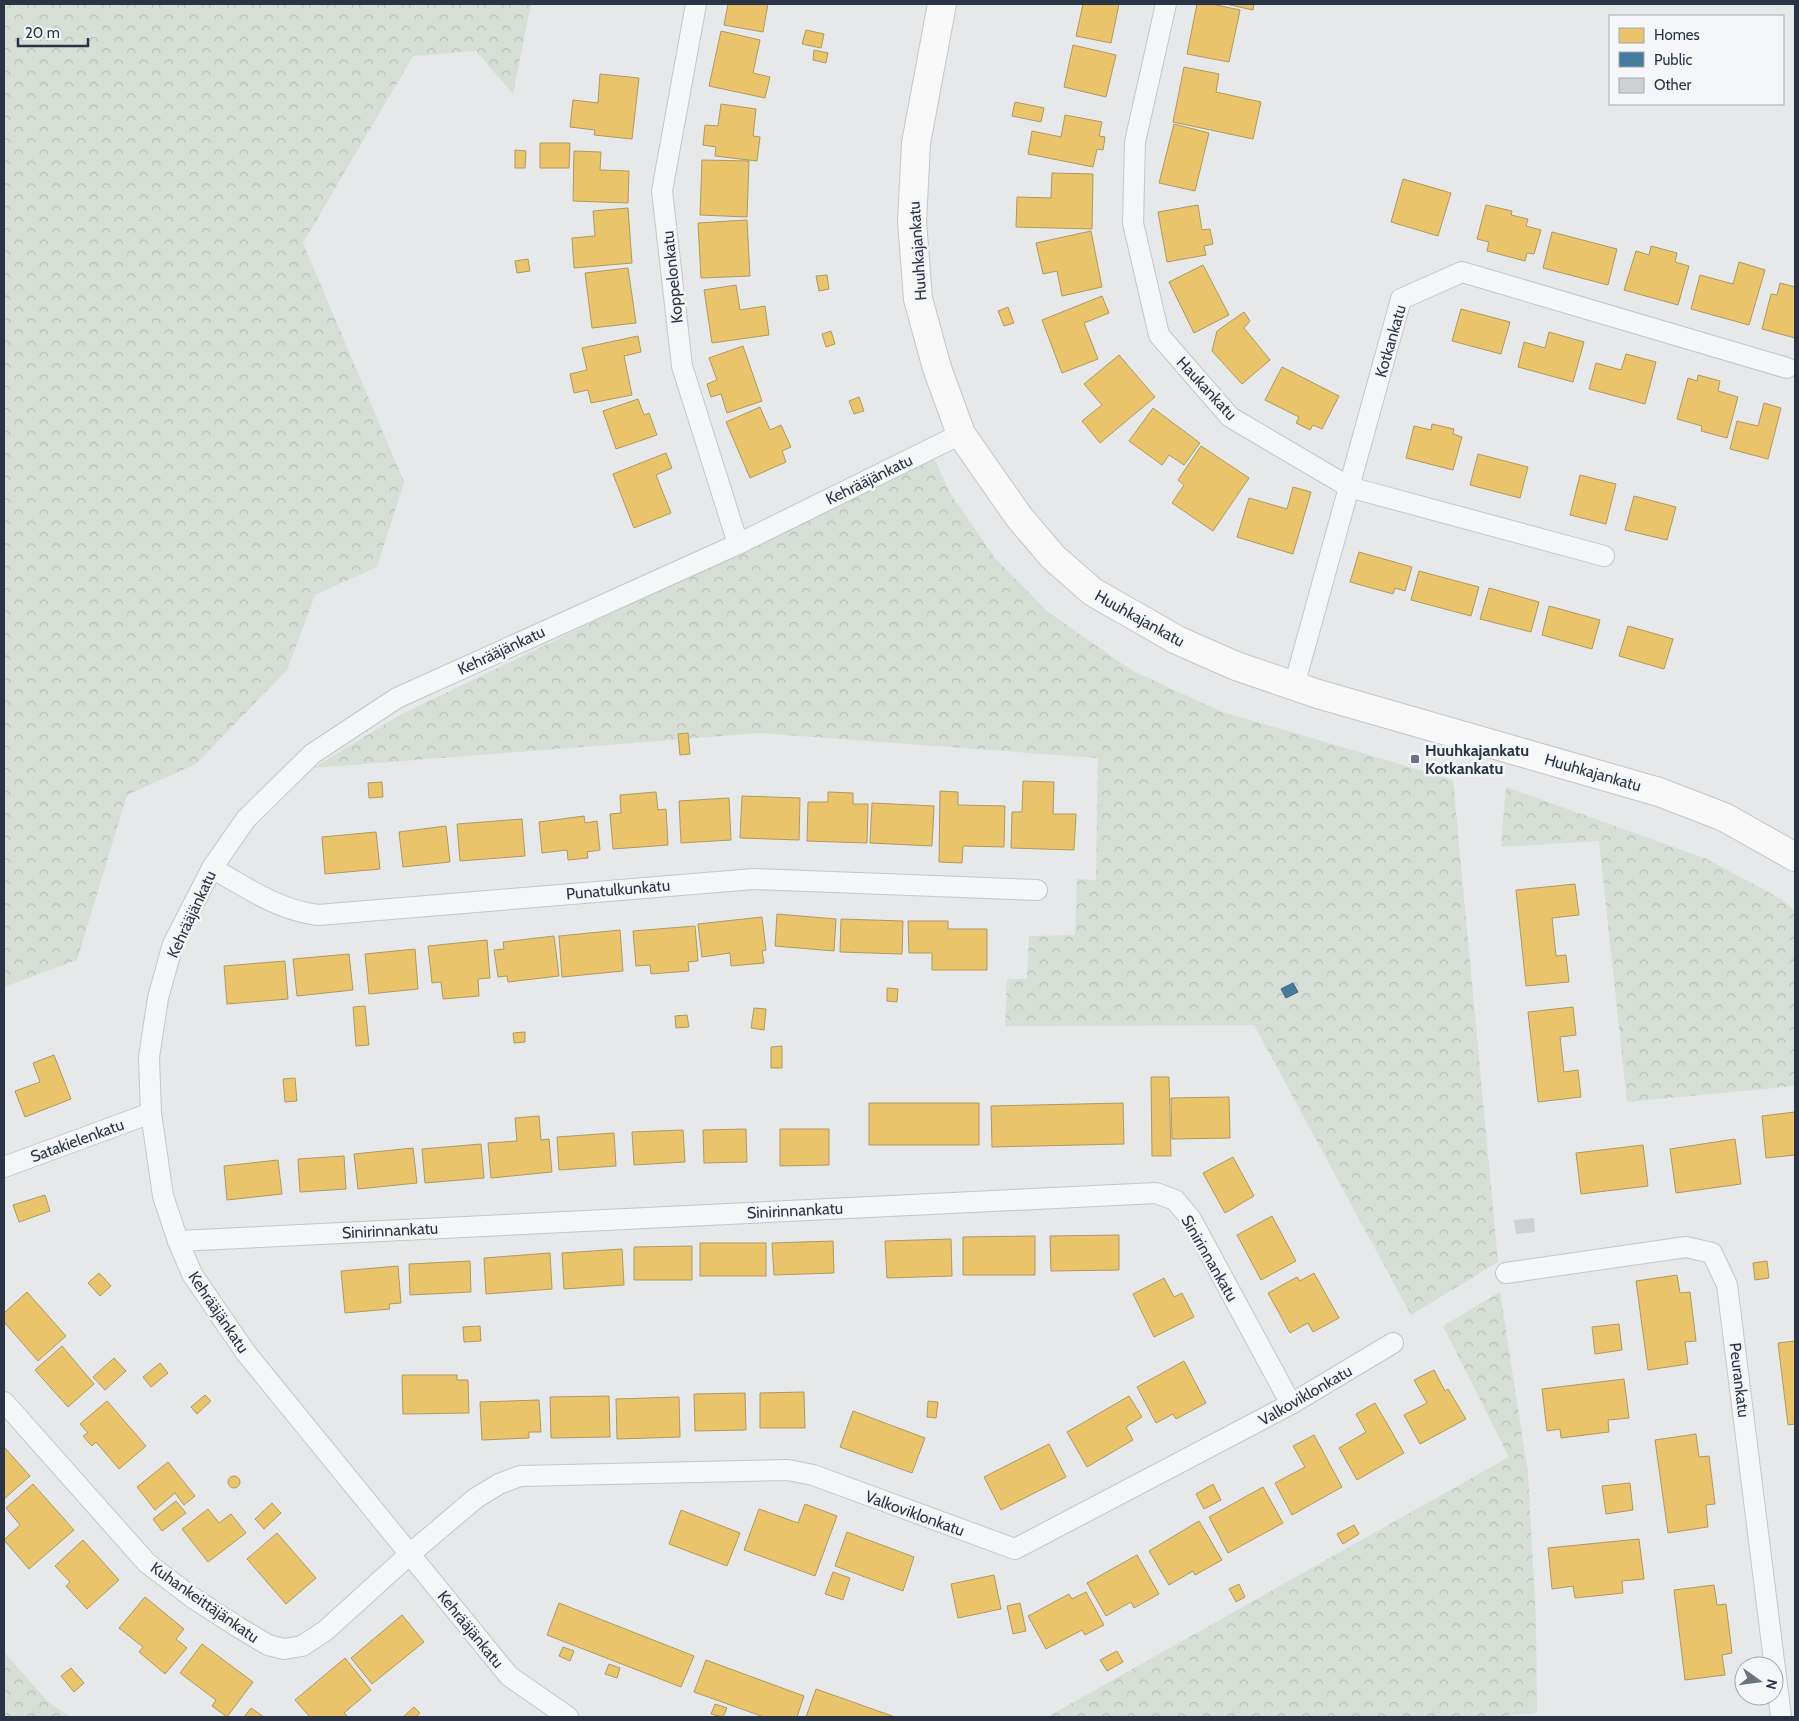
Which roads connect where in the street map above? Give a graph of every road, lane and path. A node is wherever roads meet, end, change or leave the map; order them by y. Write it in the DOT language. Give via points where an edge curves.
graph roads {
  1 [pos="696,4"];
  2 [pos="942,4"];
  3 [pos="1166,4"];
  4 [pos="1787,368"];
  5 [pos="961,434"];
  6 [pos="1349,487"];
  7 [pos="738,544"];
  8 [pos="1604,556"];
  9 [pos="1294,686"];
  10 [pos="1795,857"];
  11 [pos="212,868"];
  12 [pos="1037,890"];
  13 [pos="150,1113"];
  14 [pos="4,1167"];
  15 [pos="178,1240"];
  16 [pos="1506,1273"];
  17 [pos="1393,1343"];
  18 [pos="4,1402"];
  19 [pos="1291,1404"];
  20 [pos="411,1553"];
  21 [pos="568,1717"];
  22 [pos="1781,1717"];
  1 -- 7 [label="street, Koppelonkatu" via="662,191 682,366"];
  2 -- 5 [label="street, Huuhkajankatu" via="916,143 912,221 918,299 937,368"];
  3 -- 6 [label="street, Haukankatu" via="1135,142 1133,223 1160,336 1230,417"];
  4 -- 6 [label="street, Kotkankatu" via="1462,272 1401,299"];
  5 -- 7 [label="street, Kehrääjänkatu"];
  5 -- 9 [label="street, Huuhkajankatu" via="1019,516 1053,557 1092,592 1177,640 1236,666"];
  6 -- 8 [label="street, Haukankatu"];
  6 -- 9 [label="street, Kotkankatu"];
  7 -- 11 [label="street, Kehrääjänkatu" via="397,698 312,754 246,819"];
  9 -- 10 [label="street, Huuhkajankatu" via="1659,792 1724,817"];
  11 -- 12 [label="street, Punatulkunkatu" via="271,903 296,912 318,915 754,879"];
  11 -- 13 [label="street, Kehrääjänkatu" via="173,944 158,998 149,1057"];
  13 -- 14 [label="street, Satakielenkatu"];
  13 -- 15 [label="street, Kehrääjänkatu" via="163,1196"];
  15 -- 19 [label="street, Sinirinnankatu" via="1156,1193 1175,1200 1191,1219"];
  15 -- 20 [label="street, Kehrääjänkatu" via="192,1274 246,1353"];
  16 -- 22 [label="street, Peurankatu" via="1686,1246 1712,1253 1728,1284"];
  17 -- 19 [label="street, Valkoviklonkatu"];
  18 -- 20 [label="street, Kuhankeittäjänkatu" via="147,1563 193,1598 268,1645 284,1649 302,1646 325,1631"];
  19 -- 20 [label="street, Valkoviklonkatu" via="1015,1549 813,1475 788,1470 520,1476 476,1498"];
  20 -- 21 [label="street, Kehrääjänkatu" via="509,1676"];
}
